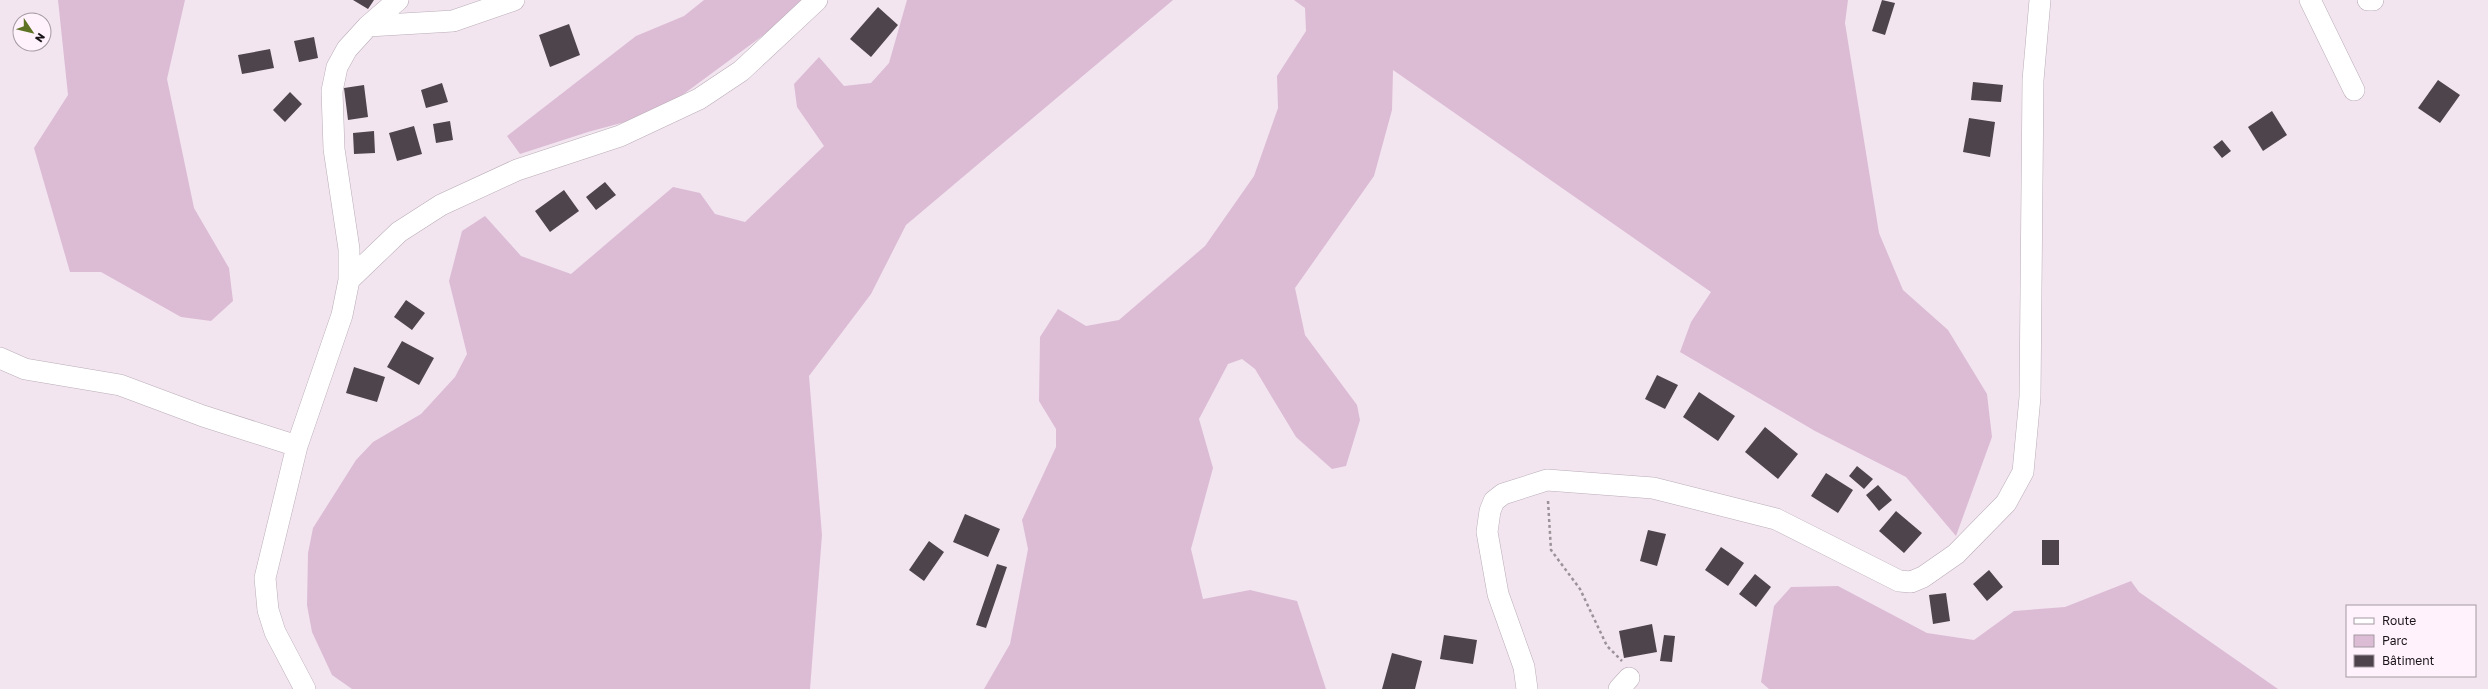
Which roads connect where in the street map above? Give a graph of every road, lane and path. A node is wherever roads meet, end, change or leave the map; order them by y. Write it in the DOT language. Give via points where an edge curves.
graph roads {
  1 [pos="398,0"];
  2 [pos="514,0"];
  3 [pos="817,0"];
  4 [pos="2040,0"];
  5 [pos="2310,0"];
  6 [pos="2368,0"];
  7 [pos="2373,0"];
  8 [pos="368,26"];
  9 [pos="2354,90"];
  10 [pos="349,280"];
  11 [pos="0,358"];
  12 [pos="296,446"];
  13 [pos="1547,480"];
  14 [pos="1624,683"];
  15 [pos="305,689"];
  16 [pos="1527,689"];
  1 -- 8 [label="street"];
  2 -- 8 [label="street" via="453,21"];
  3 -- 10 [label="street" via="741,71 699,99 620,136 517,170 442,205 399,232"];
  4 -- 13 [label="street" via="2033,80 2030,397 2023,472 2006,503 1977,535 1956,554 1923,577 1911,582 1899,581 1776,519 1653,488"];
  5 -- 9 [label="street"];
  6 -- 7 [label="street"];
  8 -- 10 [label="street" via="337,67 332,91 334,149 349,249"];
  10 -- 12 [label="street" via="342,315"];
  11 -- 12 [label="street" via="25,369 120,385 203,416"];
  12 -- 15 [label="street" via="265,578 268,610 275,632"];
  13 -- 14 [label="path" via="1551,550 1580,589 1607,646 1621,659"];
  13 -- 16 [label="street" via="1502,494 1494,501 1486,532 1498,594 1524,667"];
}
